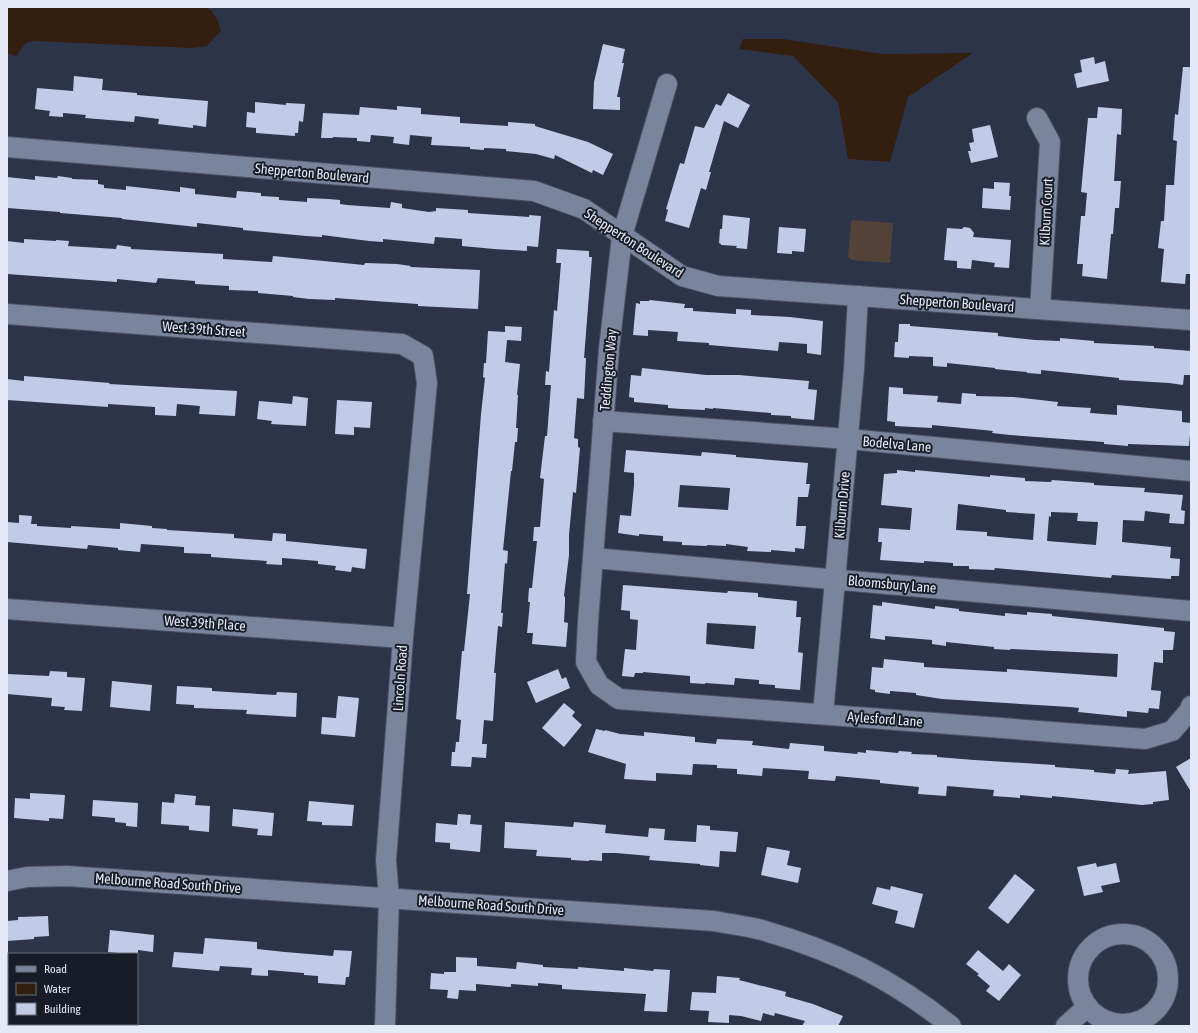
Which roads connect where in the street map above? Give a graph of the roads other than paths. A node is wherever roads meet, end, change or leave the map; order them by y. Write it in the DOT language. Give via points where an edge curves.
graph roads {
  1 [pos="668,84"];
  2 [pos="1037,118"];
  3 [pos="7,147"];
  4 [pos="622,236"];
  5 [pos="858,296"];
  6 [pos="1040,309"];
  7 [pos="7,314"];
  8 [pos="1191,320"];
  9 [pos="402,344"];
  10 [pos="603,421"];
  11 [pos="848,439"];
  12 [pos="1191,471"];
  13 [pos="593,558"];
  14 [pos="835,580"];
  15 [pos="7,609"];
  16 [pos="1191,611"];
  17 [pos="403,638"];
  18 [pos="586,662"];
  19 [pos="1191,708"];
  20 [pos="823,714"];
  21 [pos="7,881"];
  22 [pos="389,898"];
  23 [pos="1087,1006"];
  24 [pos="385,1026"];
  25 [pos="951,1026"];
  26 [pos="1066,1026"];
  1 -- 4 [label="street, Teddington Way"];
  2 -- 6 [label="street, Kilburn Court" via="1050,142"];
  3 -- 4 [label="street, Shepperton Boulevard" via="534,191 584,209"];
  4 -- 5 [label="street, Shepperton Boulevard" via="682,276 718,286"];
  4 -- 10 [label="street, Teddington Way"];
  5 -- 6 [label="street, Shepperton Boulevard"];
  5 -- 11 [label="street, Kilburn Drive"];
  6 -- 8 [label="street, Shepperton Boulevard"];
  7 -- 9 [label="street, West 39th Street"];
  9 -- 17 [label="street, Lincoln Road" via="423,356 427,383"];
  10 -- 11 [label="street, Bodelva Lane"];
  10 -- 13 [label="street, Teddington Way"];
  11 -- 12 [label="street, Bodelva Lane"];
  11 -- 14 [label="street, Kilburn Drive"];
  13 -- 14 [label="street, Bloomsbury Lane"];
  13 -- 18 [label="street, Teddington Way"];
  14 -- 16 [label="street, Bloomsbury Lane"];
  14 -- 20 [label="street, Kilburn Drive"];
  15 -- 17 [label="street, West 39th Place"];
  17 -- 22 [label="street, Lincoln Road" via="386,860"];
  18 -- 20 [label="street, Aylesford Lane" via="599,685 619,698"];
  19 -- 20 [label="street, Aylesford Lane" via="1172,731 1145,738"];
  21 -- 22 [label="street, Melbourne Road South Drive" via="27,877 67,876"];
  22 -- 24 [label="street, Lincoln Road"];
  22 -- 25 [label="street, Melbourne Road South Drive" via="678,917 760,930 806,944 860,966 890,982"];
  23 -- 23 [label="street" via="1102,1020 1118,1025 1131,1024 1146,1018 1159,1007 1168,986 1167,970 1161,954 1149,942 1134,935 1120,934 1098,941 1086,952 1078,970 1079,989"];
  23 -- 26 [label="street"];
}
